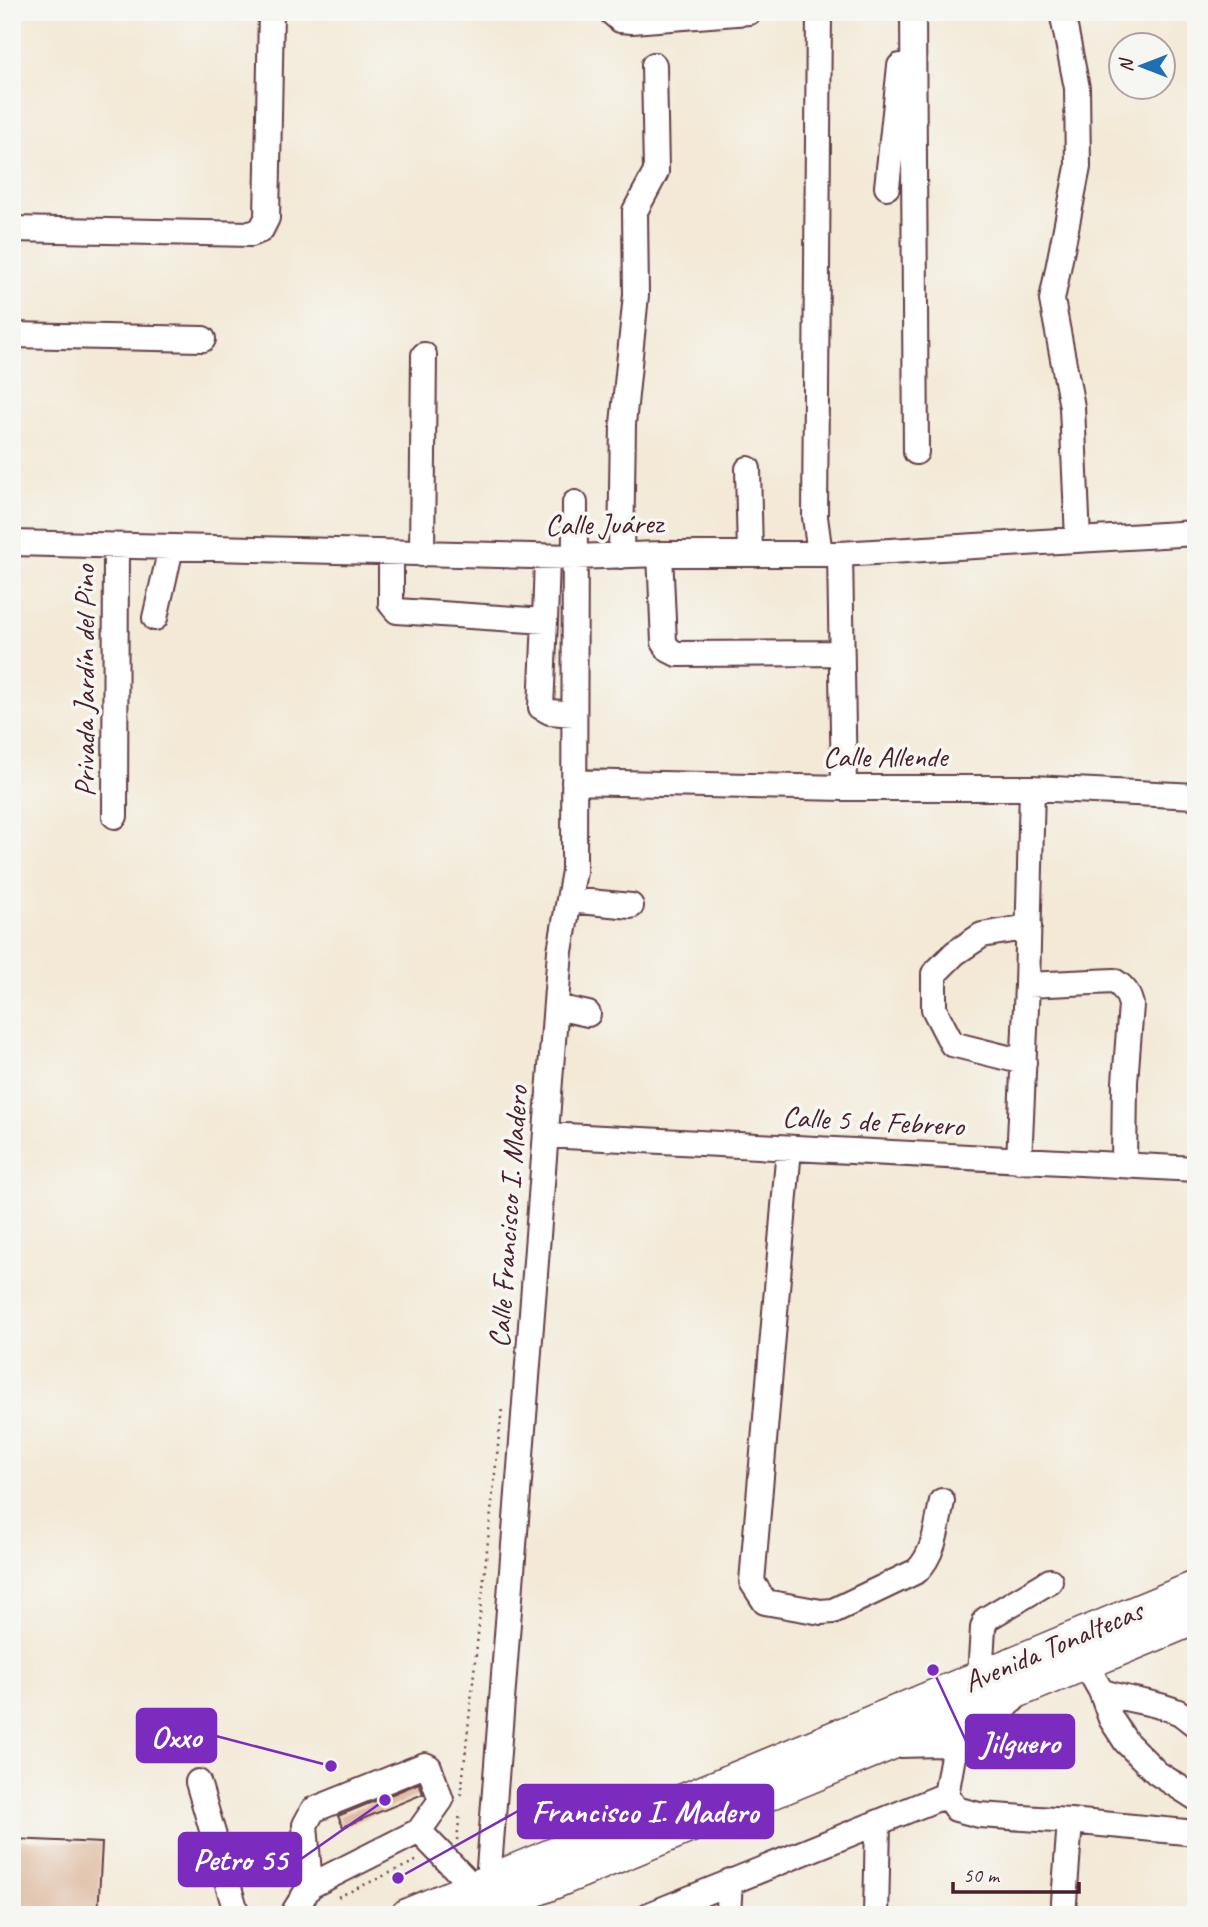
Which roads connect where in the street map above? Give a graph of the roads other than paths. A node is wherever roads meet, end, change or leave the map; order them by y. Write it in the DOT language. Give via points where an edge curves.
graph roads {
  1 [pos="271,12"];
  2 [pos="611,12"];
  3 [pos="749,12"];
  4 [pos="819,12"];
  5 [pos="905,12"];
  6 [pos="913,12"];
  7 [pos="1062,12"];
  8 [pos="654,65"];
  9 [pos="887,187"];
  10 [pos="12,229"];
  11 [pos="12,335"];
  12 [pos="203,339"];
  13 [pos="424,355"];
  14 [pos="916,452"];
  15 [pos="748,469"];
  16 [pos="575,503"];
  17 [pos="1196,533"];
  18 [pos="1078,539"];
  19 [pos="12,543"];
  20 [pos="116,547"];
  21 [pos="172,548"];
  22 [pos="391,553"];
  23 [pos="422,554"];
  24 [pos="660,554"];
  25 [pos="750,554"];
  26 [pos="830,554"];
  27 [pos="621,556"];
  28 [pos="547,557"];
  29 [pos="574,557"];
  30 [pos="155,618"];
  31 [pos="545,621"];
  32 [pos="840,653"];
  33 [pos="574,714"];
  34 [pos="573,782"];
  35 [pos="844,788"];
  36 [pos="1032,788"];
  37 [pos="1196,796"];
  38 [pos="115,816"];
  39 [pos="569,900"];
  40 [pos="631,906"];
  41 [pos="1029,927"];
  42 [pos="1027,985"];
  43 [pos="556,1007"];
  44 [pos="589,1014"];
  45 [pos="1024,1062"];
  46 [pos="546,1135"];
  47 [pos="789,1148"];
  48 [pos="1019,1161"];
  49 [pos="1124,1165"];
  50 [pos="1196,1169"];
  51 [pos="942,1501"];
  52 [pos="1051,1581"];
  53 [pos="1196,1587"];
  54 [pos="1196,1618"];
  55 [pos="1085,1663"];
  56 [pos="980,1676"];
  57 [pos="1021,1691"];
  58 [pos="1101,1691"];
  59 [pos="1190,1715"];
  60 [pos="956,1739"];
  61 [pos="888,1746"];
  62 [pos="198,1782"];
  63 [pos="946,1795"];
  64 [pos="1196,1798"];
  65 [pos="1070,1821"];
  66 [pos="878,1823"];
  67 [pos="419,1832"];
  68 [pos="1196,1833"];
  69 [pos="730,1881"];
  70 [pos="310,1886"];
  71 [pos="479,1894"];
  72 [pos="237,1915"];
  73 [pos="292,1915"];
  74 [pos="407,1915"];
  75 [pos="649,1915"];
  76 [pos="728,1915"];
  77 [pos="876,1915"];
  78 [pos="1063,1915"];
  1 -- 10 [label="street" via="267,218 261,230 251,234"];
  2 -- 3 [label="street" via="632,20"];
  4 -- 26 [label="street" via="815,517"];
  5 -- 9 [label="street"];
  6 -- 14 [label="street"];
  7 -- 18 [label="street" via="1077,88 1079,167 1052,300 1072,407"];
  8 -- 27 [label="street" via="656,172 635,211 636,295 623,424"];
  11 -- 12 [label="street"];
  13 -- 23 [label="street"];
  15 -- 25 [label="street"];
  16 -- 29 [label="street, Calle Francisco I. Madero"];
  17 -- 18 [label="street, Calle Juárez"];
  18 -- 26 [label="street, Calle Juárez"];
  19 -- 20 [label="street, Calle Juárez"];
  20 -- 21 [label="street, Calle Juárez"];
  20 -- 38 [label="street, Privada Jardín del Pino"];
  21 -- 22 [label="street, Calle Juárez"];
  21 -- 30 [label="street"];
  22 -- 23 [label="street, Calle Juárez"];
  22 -- 31 [label="street" via="391,604 397,611"];
  23 -- 28 [label="street, Calle Juárez"];
  24 -- 25 [label="street, Calle Juárez"];
  24 -- 27 [label="street, Calle Juárez"];
  24 -- 32 [label="street" via="664,642 669,650 677,654"];
  25 -- 26 [label="street, Calle Juárez"];
  26 -- 32 [label="street"];
  27 -- 29 [label="street, Calle Juárez"];
  28 -- 29 [label="street, Calle Juárez"];
  28 -- 31 [label="street"];
  29 -- 33 [label="street, Calle Francisco I. Madero"];
  31 -- 33 [label="street" via="541,708"];
  32 -- 35 [label="street"];
  33 -- 34 [label="street, Calle Francisco I. Madero"];
  34 -- 35 [label="street, Calle Allende"];
  34 -- 39 [label="street, Calle Francisco I. Madero"];
  35 -- 36 [label="street, Calle Allende"];
  36 -- 37 [label="street, Calle Allende"];
  36 -- 41 [label="street"];
  39 -- 40 [label="street"];
  39 -- 43 [label="street, Calle Francisco I. Madero"];
  41 -- 42 [label="street"];
  41 -- 45 [label="street" via="982,935 934,974 934,1009 952,1044"];
  42 -- 45 [label="street"];
  42 -- 49 [label="street" via="1114,981 1129,995"];
  43 -- 44 [label="street"];
  43 -- 46 [label="street, Calle Francisco I. Madero"];
  45 -- 48 [label="street"];
  46 -- 47 [label="street, Calle 5 de Febrero"];
  46 -- 71 [label="street, Calle Francisco I. Madero"];
  47 -- 48 [label="street, Calle 5 de Febrero"];
  47 -- 51 [label="street" via="752,1582 765,1602 833,1611 917,1571 932,1548"];
  48 -- 49 [label="street, Calle 5 de Febrero"];
  49 -- 50 [label="street, Calle 5 de Febrero"];
  52 -- 56 [label="street" via="986,1619"];
  53 -- 56 [label="main road, Avenida Tonaltecas"];
  54 -- 55 [label="main road, Avenida Tonaltecas"];
  55 -- 57 [label="main road, Avenida Tonaltecas"];
  55 -- 58 [label="street"];
  56 -- 71 [label="main road, Avenida Tonaltecas"];
  57 -- 60 [label="street" via="995,1722"];
  57 -- 61 [label="main road, Avenida Tonaltecas"];
  58 -- 59 [label="street"];
  58 -- 64 [label="street" via="1126,1742 1157,1773"];
  60 -- 61 [label="street"];
  60 -- 63 [label="street"];
  61 -- 71 [label="main road, Avenida Tonaltecas"];
  62 -- 72 [label="street"];
  63 -- 65 [label="street" via="956,1809 979,1815"];
  63 -- 66 [label="street"];
  65 -- 68 [label="street"];
  65 -- 78 [label="street"];
  66 -- 69 [label="street"];
  66 -- 77 [label="street"];
  67 -- 70 [label="street"];
  67 -- 70 [label="street" via="441,1800 425,1765 313,1810 305,1825"];
  67 -- 71 [label="street"];
  69 -- 75 [label="street"];
  69 -- 76 [label="street"];
  70 -- 73 [label="street"];
  71 -- 74 [label="main road, Avenida Tonaltecas"];
}
